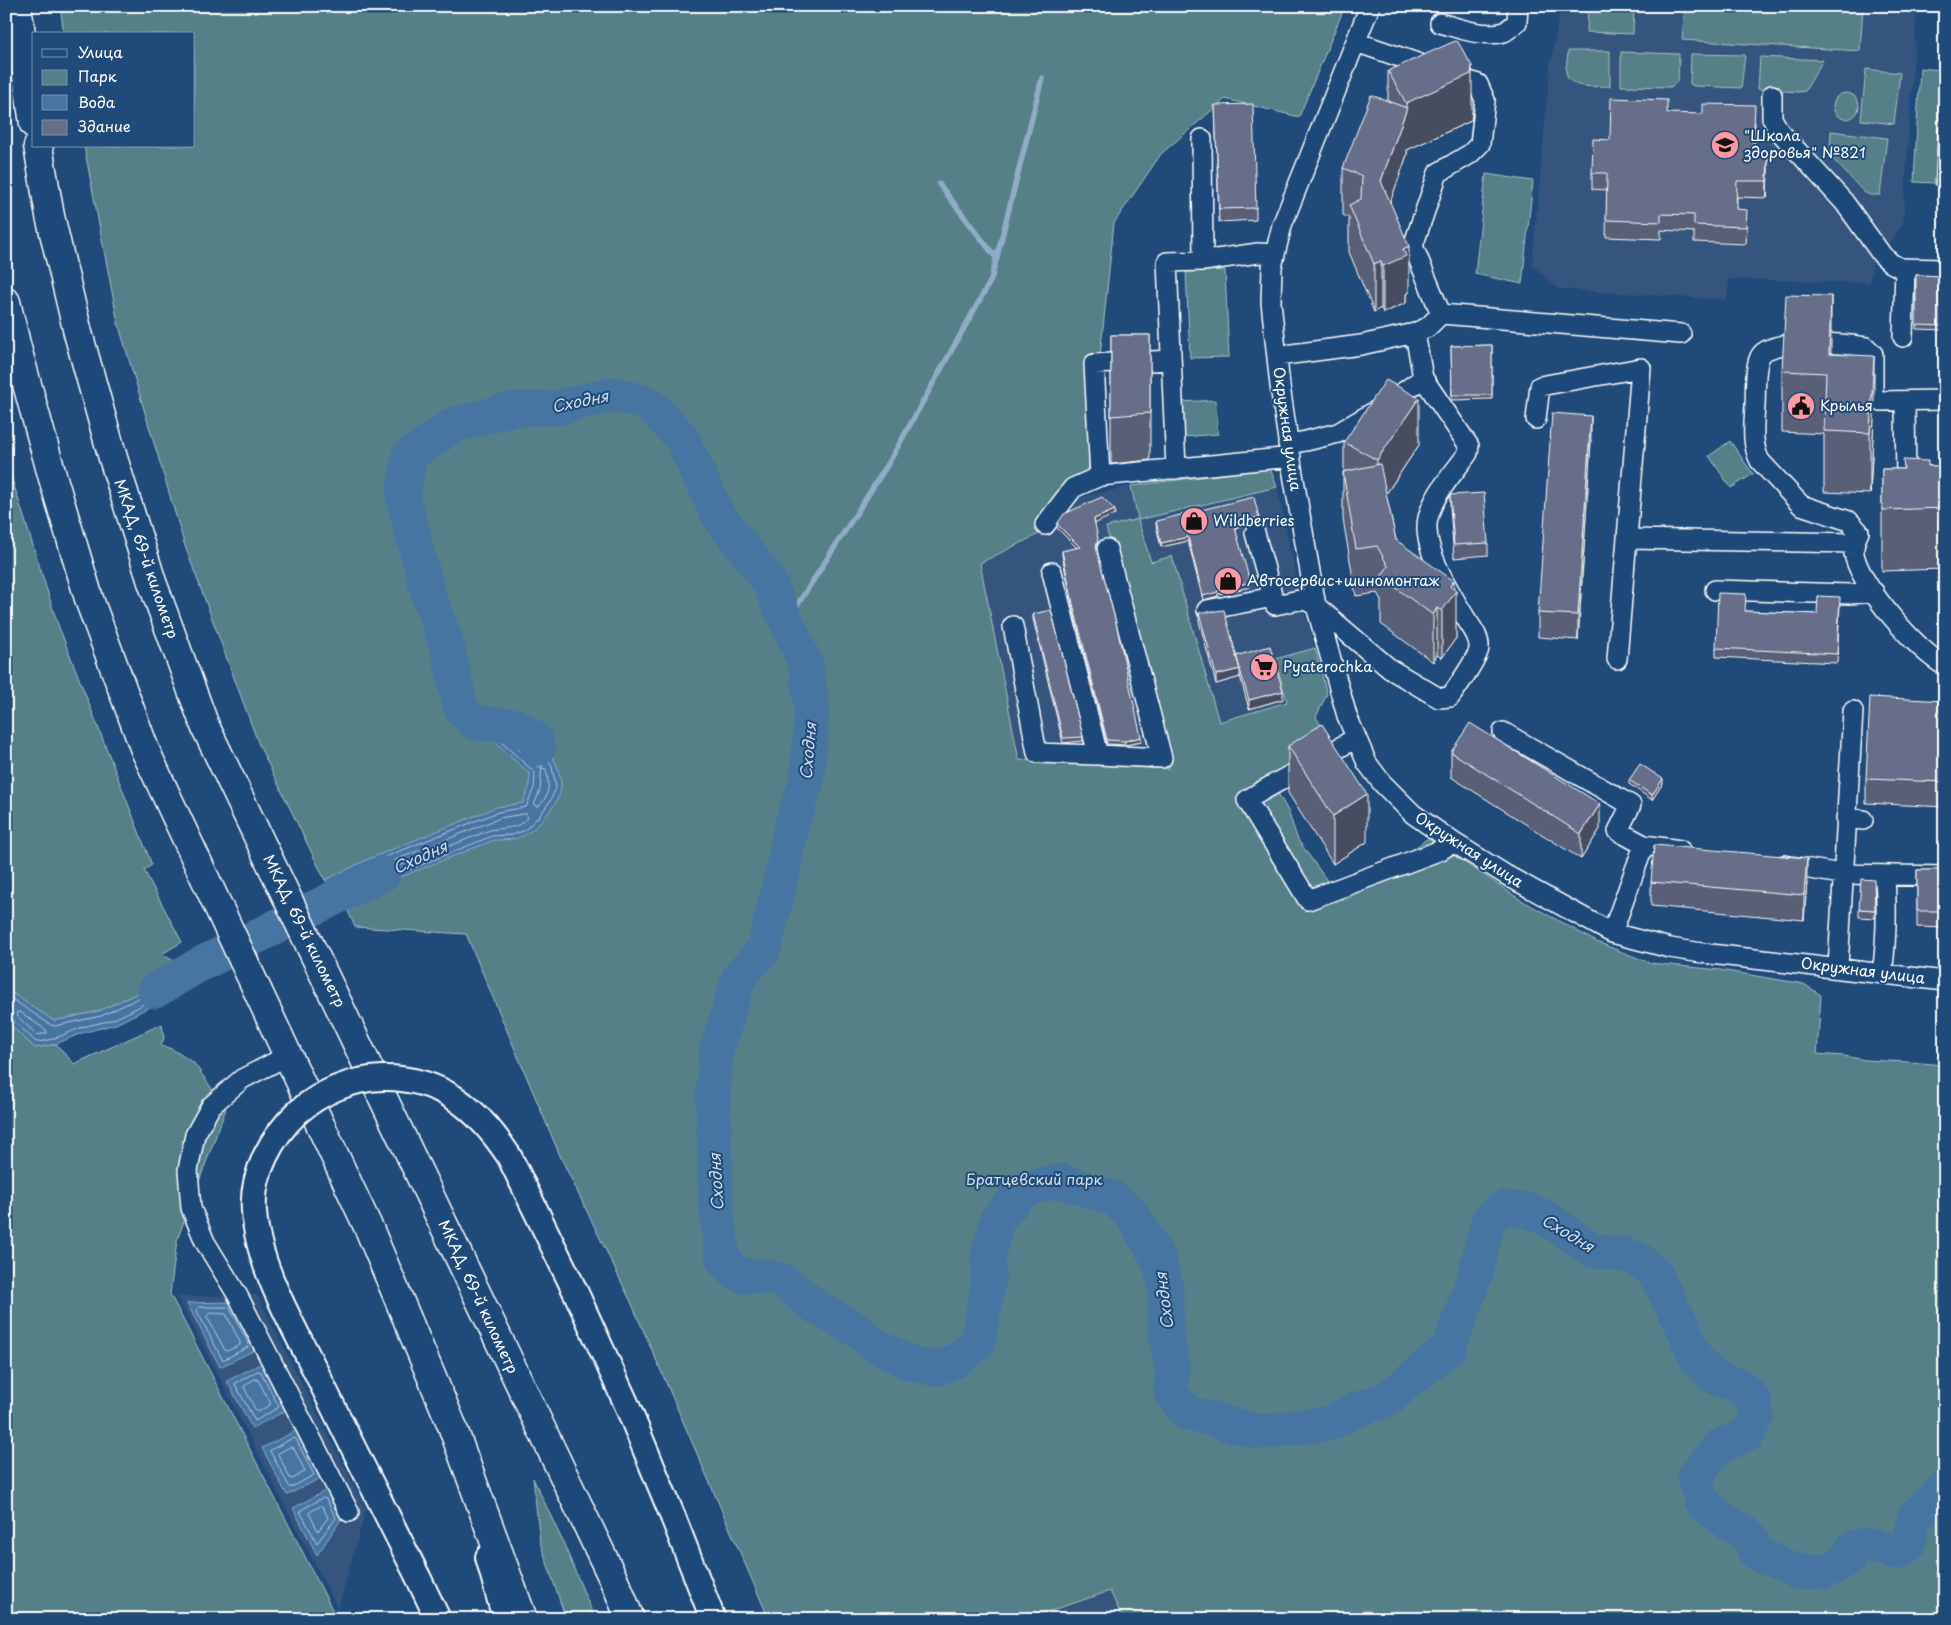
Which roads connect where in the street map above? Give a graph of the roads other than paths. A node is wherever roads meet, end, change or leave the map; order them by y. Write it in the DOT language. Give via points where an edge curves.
graph roads {
  1 [pos="16,6"];
  2 [pos="1370,6"];
  3 [pos="1518,6"];
  4 [pos="1440,23"];
  5 [pos="1356,42"];
  6 [pos="1772,94"];
  7 [pos="32,111"];
  8 [pos="1202,139"];
  9 [pos="38,148"];
  10 [pos="1275,254"];
  11 [pos="1203,261"];
  12 [pos="1905,268"];
  13 [pos="1945,269"];
  14 [pos="6,302"];
  15 [pos="1441,314"];
  16 [pos="1415,333"];
  17 [pos="1681,334"];
  18 [pos="1903,337"];
  19 [pos="1277,356"];
  20 [pos="1171,360"];
  21 [pos="1423,378"];
  22 [pos="1945,400"];
  23 [pos="1905,402"];
  24 [pos="1536,419"];
  25 [pos="1289,450"];
  26 [pos="1176,469"];
  27 [pos="1100,476"];
  28 [pos="1905,501"];
  29 [pos="1045,525"];
  30 [pos="1255,533"];
  31 [pos="1628,539"];
  32 [pos="1854,543"];
  33 [pos="1107,549"];
  34 [pos="1052,572"];
  35 [pos="1715,590"];
  36 [pos="1874,592"];
  37 [pos="1273,597"];
  38 [pos="1316,606"];
  39 [pos="1206,610"];
  40 [pos="1013,626"];
  41 [pos="1617,658"];
  42 [pos="1945,666"];
  43 [pos="1852,711"];
  44 [pos="1503,732"];
  45 [pos="1355,738"];
  46 [pos="1098,755"];
  47 [pos="1453,842"];
  48 [pos="1644,845"];
  49 [pos="1694,852"];
  50 [pos="1763,862"];
  51 [pos="1842,874"];
  52 [pos="1885,876"];
  53 [pos="1945,876"];
  54 [pos="1612,933"];
  55 [pos="1838,967"];
  56 [pos="1882,973"];
  57 [pos="1945,980"];
  58 [pos="289,1055"];
  59 [pos="451,1423"];
  60 [pos="349,1512"];
  61 [pos="438,1619"];
  62 [pos="505,1619"];
  63 [pos="523,1619"];
  64 [pos="631,1619"];
  65 [pos="713,1619"];
  1 -- 7 [label="highway"];
  2 -- 5 [label="street, Окружная улица"];
  3 -- 4 [label="street" via="1516,22 1504,32 1471,31"];
  5 -- 10 [label="street, Окружная улица" via="1282,225"];
  5 -- 15 [label="street" via="1478,84 1485,100 1480,144 1470,154 1438,173 1414,246"];
  6 -- 12 [label="street" via="1772,118 1779,131 1844,202 1882,254 1891,263"];
  8 -- 11 [label="street"];
  9 -- 64 [label="highway, МКАД, 69-й километр" via="50,216 78,333 113,458 152,582 204,726"];
  10 -- 11 [label="street"];
  10 -- 19 [label="street, Окружная улица" via="1271,302"];
  11 -- 20 [label="street" via="1167,262"];
  12 -- 13 [label="street"];
  12 -- 18 [label="street"];
  14 -- 58 [label="highway" via="16,348 90,602 145,750"];
  15 -- 16 [label="street" via="1428,327"];
  15 -- 17 [label="street"];
  16 -- 19 [label="street" via="1361,345"];
  16 -- 21 [label="street" via="1414,354"];
  19 -- 25 [label="street, Окружная улица"];
  20 -- 26 [label="street"];
  20 -- 27 [label="street" via="1094,364"];
  21 -- 25 [label="street" via="1338,433 1306,441"];
  21 -- 38 [label="street" via="1469,446 1468,453 1434,500 1427,520 1428,540 1446,586 1478,638 1479,649 1456,689 1450,696 1439,698 1390,669"];
  22 -- 23 [label="street"];
  23 -- 28 [label="street"];
  23 -- 32 [label="street" via="1878,401 1873,395 1873,354 1866,347 1784,345 1769,348 1761,356 1757,368 1753,440 1756,454 1801,505 1849,521 1859,532"];
  24 -- 31 [label="street" via="1540,386 1641,368"];
  25 -- 26 [label="street"];
  25 -- 38 [label="street, Окружная улица"];
  26 -- 27 [label="street"];
  27 -- 29 [label="street" via="1073,488"];
  30 -- 37 [label="street"];
  31 -- 32 [label="street"];
  31 -- 41 [label="street"];
  32 -- 36 [label="street" via="1854,558"];
  33 -- 46 [label="street" via="1162,758"];
  34 -- 46 [label="street"];
  35 -- 36 [label="street"];
  36 -- 42 [label="street" via="1919,647"];
  37 -- 38 [label="street" via="1276,605 1304,598"];
  37 -- 39 [label="street"];
  38 -- 45 [label="street, Окружная улица"];
  40 -- 46 [label="street" via="1037,753"];
  43 -- 51 [label="street" via="1854,819"];
  44 -- 48 [label="street" via="1630,805 1618,831"];
  45 -- 47 [label="street, Окружная улица" via="1367,763 1395,797"];
  45 -- 47 [label="street" via="1247,800 1308,900 1441,850"];
  47 -- 54 [label="street, Окружная улица"];
  48 -- 49 [label="street"];
  48 -- 54 [label="street"];
  50 -- 51 [label="street"];
  51 -- 52 [label="street"];
  51 -- 55 [label="street"];
  52 -- 53 [label="street"];
  52 -- 56 [label="street" via="1887,935"];
  54 -- 55 [label="street, Окружная улица" via="1670,948"];
  55 -- 56 [label="street, Окружная улица"];
  56 -- 57 [label="street, Окружная улица"];
  58 -- 59 [label="highway" via="370,1231"];
  58 -- 60 [label="street" via="242,1079 211,1106 195,1136 188,1170 191,1208 205,1242 238,1296"];
  59 -- 62 [label="main road"];
  59 -- 63 [label="highway"];
  61 -- 65 [label="main road, bridge" via="289,1317 266,1267 255,1222 254,1199 260,1169 278,1134 306,1106 332,1090 380,1078 439,1088 455,1097 497,1138 509,1156 626,1403"];
}
